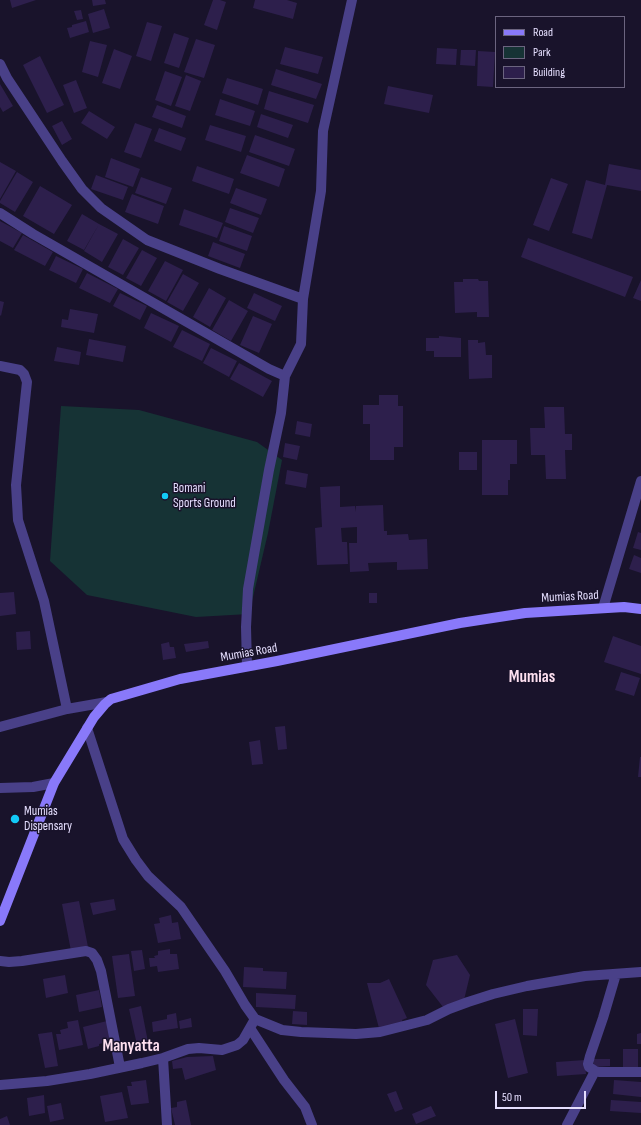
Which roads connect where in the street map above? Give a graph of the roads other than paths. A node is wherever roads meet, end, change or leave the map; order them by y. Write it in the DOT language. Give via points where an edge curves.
graph roads {
  1 [pos="352,0"];
  2 [pos="0,64"];
  3 [pos="0,213"];
  4 [pos="303,299"];
  5 [pos="0,366"];
  6 [pos="285,376"];
  7 [pos="641,481"];
  8 [pos="603,608"];
  9 [pos="641,608"];
  10 [pos="247,666"];
  11 [pos="107,702"];
  12 [pos="67,709"];
  13 [pos="0,727"];
  14 [pos="87,728"];
  15 [pos="54,783"];
  16 [pos="0,788"];
  17 [pos="0,921"];
  18 [pos="0,961"];
  19 [pos="641,972"];
  20 [pos="616,974"];
  21 [pos="253,1023"];
  22 [pos="163,1058"];
  23 [pos="120,1067"];
  24 [pos="595,1071"];
  25 [pos="641,1072"];
  26 [pos="0,1085"];
  27 [pos="167,1125"];
  28 [pos="312,1125"];
  29 [pos="567,1125"];
  1 -- 4 [label="street" via="323,131 321,191"];
  2 -- 4 [label="street" via="62,161 100,208 147,240"];
  3 -- 6 [label="street"];
  4 -- 6 [label="street" via="301,344"];
  5 -- 12 [label="street" via="20,370 27,382 16,485 18,520 44,601"];
  6 -- 10 [label="street" via="281,413 248,589"];
  7 -- 8 [label="street"];
  8 -- 9 [label="street, Mumias Road"];
  8 -- 10 [label="street, Mumias Road" via="525,613 460,623"];
  10 -- 11 [label="street, Mumias Road" via="180,679"];
  11 -- 12 [label="street"];
  11 -- 14 [label="street, Mumias Road"];
  12 -- 13 [label="street"];
  14 -- 15 [label="street, Mumias Road"];
  14 -- 21 [label="street" via="123,839 148,876 181,907 194,924 225,970"];
  15 -- 16 [label="street" via="33,787"];
  15 -- 17 [label="street, Mumias Road"];
  18 -- 23 [label="street" via="22,961 86,951 92,953 101,971"];
  19 -- 20 [label="street"];
  20 -- 21 [label="street" via="585,976 493,994 449,1009 427,1020 380,1032 301,1032"];
  20 -- 24 [label="street" via="588,1064 589,1068"];
  21 -- 22 [label="street" via="237,1045 222,1050 188,1049"];
  21 -- 28 [label="street" via="284,1080 305,1107"];
  22 -- 23 [label="street"];
  22 -- 27 [label="street"];
  23 -- 26 [label="street" via="47,1081"];
  24 -- 25 [label="street"];
  24 -- 29 [label="street"];
}
